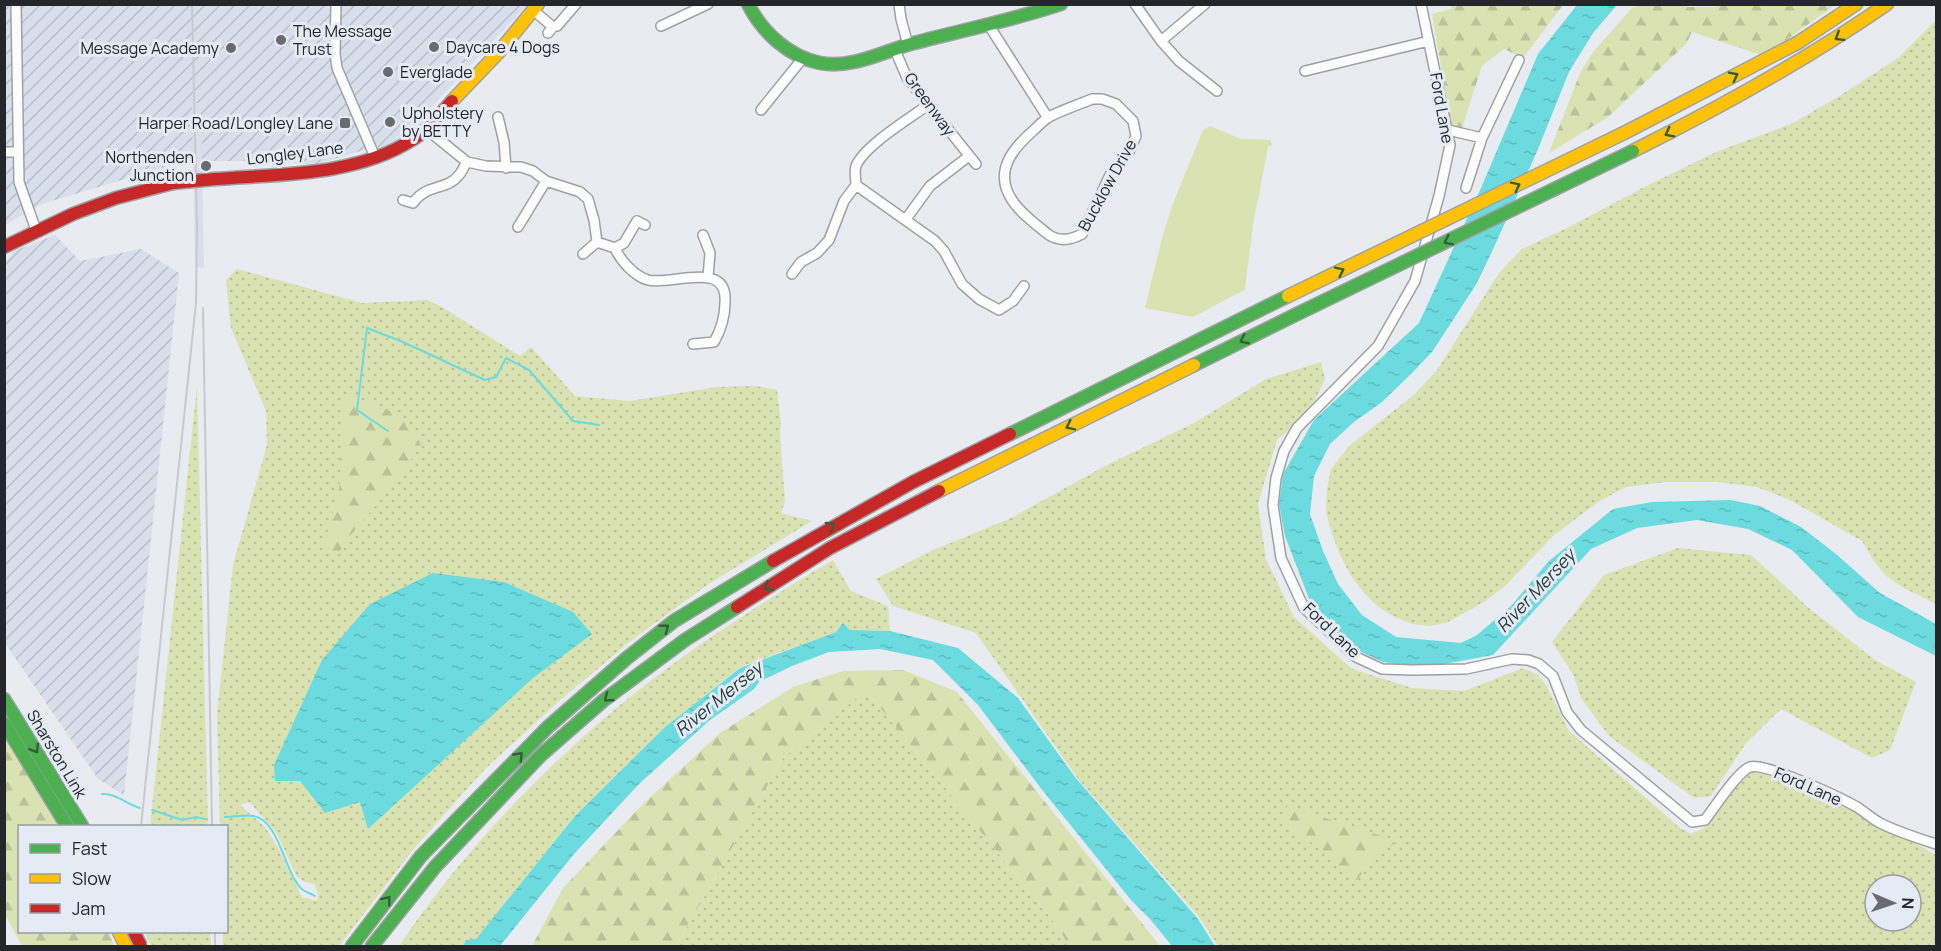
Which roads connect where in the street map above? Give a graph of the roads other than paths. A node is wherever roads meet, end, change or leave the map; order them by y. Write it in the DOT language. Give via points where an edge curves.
graph roads {
  1 [pos="16,4"];
  2 [pos="336,4"];
  3 [pos="576,4"];
  4 [pos="708,4"];
  5 [pos="748,4"];
  6 [pos="899,4"];
  7 [pos="1061,4"];
  8 [pos="1135,4"];
  9 [pos="1205,4"];
  10 [pos="1421,4"];
  11 [pos="1856,4"];
  12 [pos="1887,4"];
  13 [pos="536,7"];
  14 [pos="1031,9"];
  15 [pos="988,24"];
  16 [pos="661,26"];
  17 [pos="1161,41"];
  18 [pos="1429,41"];
  19 [pos="908,45"];
  20 [pos="895,50"];
  21 [pos="803,58"];
  22 [pos="1519,60"];
  23 [pos="1305,71"];
  24 [pos="1217,91"];
  25 [pos="928,105"];
  26 [pos="761,110"];
  27 [pos="498,117"];
  28 [pos="1048,118"];
  29 [pos="425,128"];
  30 [pos="1448,130"];
  31 [pos="1482,138"];
  32 [pos="4,152"];
  33 [pos="18,152"];
  34 [pos="969,156"];
  35 [pos="375,157"];
  36 [pos="467,162"];
  37 [pos="976,164"];
  38 [pos="506,168"];
  39 [pos="546,181"];
  40 [pos="856,185"];
  41 [pos="1466,188"];
  42 [pos="403,200"];
  43 [pos="906,219"];
  44 [pos="645,225"];
  45 [pos="518,227"];
  46 [pos="36,230"];
  47 [pos="703,235"];
  48 [pos="597,242"];
  49 [pos="4,248"];
  50 [pos="615,248"];
  51 [pos="583,254"];
  52 [pos="792,274"];
  53 [pos="708,277"];
  54 [pos="1024,286"];
  55 [pos="693,344"];
  56 [pos="4,699"];
  57 [pos="4,723"];
  58 [pos="66,825"];
  59 [pos="81,825"];
  60 [pos="1936,844"];
  61 [pos="435,867"];
  62 [pos="352,946"];
  63 [pos="372,946"];
  64 [pos="384,946"];
  1 -- 33 [label="street"];
  2 -- 35 [label="street" via="336,62"];
  3 -- 13 [label="street" via="551,30"];
  4 -- 16 [label="street"];
  5 -- 21 [label="main road" via="761,26 782,46"];
  6 -- 19 [label="street"];
  7 -- 14 [label="main road"];
  8 -- 17 [label="street"];
  9 -- 17 [label="street"];
  10 -- 18 [label="street, Ford Lane"];
  62 -- 11 [label="main road, one-way, bridge" via="422,855 548,727 674,621 913,482 1626,132 1799,42"];
  12 -- 61 [label="main road, one-way, bridge" via="1725,105 830,548 695,634 604,700 541,755"];
  13 -- 29 [label="main road, Longley Lane" via="499,52"];
  14 -- 15 [label="main road"];
  15 -- 19 [label="main road"];
  15 -- 28 [label="street"];
  17 -- 24 [label="street"];
  18 -- 23 [label="street"];
  18 -- 30 [label="street, Ford Lane"];
  19 -- 20 [label="main road"];
  20 -- 21 [label="main road" via="843,65"];
  20 -- 25 [label="street, Greenway" via="908,78"];
  21 -- 26 [label="street"];
  22 -- 31 [label="street"];
  25 -- 34 [label="street, Greenway"];
  25 -- 40 [label="street" via="862,157 855,172"];
  27 -- 38 [label="street"];
  28 -- 28 [label="street, Bucklow Drive" via="1092,99 1102,99 1128,114 1136,130 1134,143 1110,175 1082,234 1069,239 1049,235 1013,202 1006,187 1005,170 1012,151"];
  29 -- 35 [label="main road, Longley Lane" via="402,147"];
  29 -- 36 [label="street"];
  30 -- 31 [label="street"];
  30 -- 60 [label="street, Ford Lane" via="1450,145 1439,196 1415,281 1378,346 1297,428 1276,478 1273,505 1281,558 1304,608 1356,657 1382,669 1466,669 1512,659 1539,664 1553,676 1566,711 1581,730 1692,822 1705,820 1743,771 1760,766 1857,807 1897,831"];
  31 -- 41 [label="street"];
  32 -- 33 [label="street"];
  33 -- 46 [label="street" via="20,182"];
  34 -- 37 [label="street, Greenway"];
  34 -- 43 [label="street" via="930,186"];
  35 -- 46 [label="main road, Longley Lane, bridge" via="329,169 173,183 112,200"];
  36 -- 38 [label="street"];
  36 -- 42 [label="street" via="458,177 446,185 428,189 413,203"];
  38 -- 39 [label="street" via="521,167"];
  39 -- 45 [label="street"];
  39 -- 48 [label="street" via="572,188 588,199"];
  40 -- 43 [label="street"];
  40 -- 52 [label="street" via="844,201 829,240"];
  43 -- 54 [label="street" via="944,250 962,284 989,305 999,310 1013,301"];
  44 -- 50 [label="street" via="637,221 624,243"];
  46 -- 49 [label="main road, Longley Lane"];
  47 -- 53 [label="street" via="710,253"];
  48 -- 50 [label="street"];
  48 -- 51 [label="street"];
  50 -- 53 [label="street" via="618,256 647,280"];
  53 -- 55 [label="street" via="717,279 725,294 720,331 714,342"];
  56 -- 59 [label="main road, Sharston Link, one-way"];
  57 -- 58 [label="main road, Sharston Link"];
  61 -- 63 [label="main road"];
  61 -- 64 [label="main road"];
}
